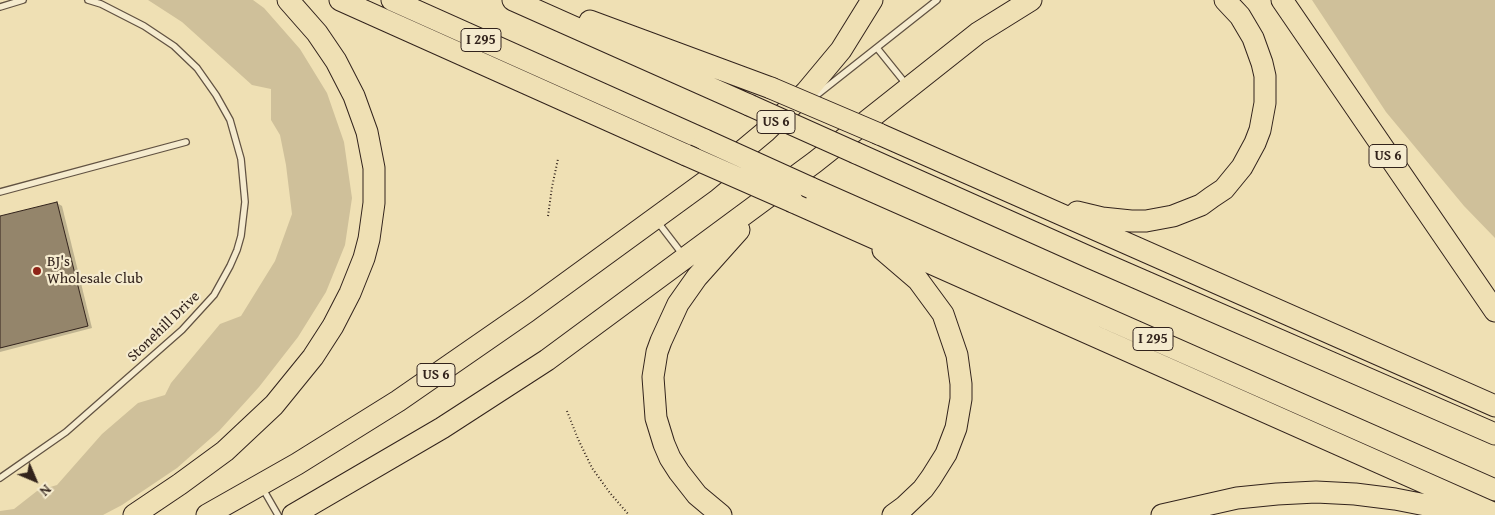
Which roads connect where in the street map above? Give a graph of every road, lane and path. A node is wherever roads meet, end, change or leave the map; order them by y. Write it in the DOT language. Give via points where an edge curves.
graph roads {
  1 [pos="23,0"];
  2 [pos="88,0"];
  3 [pos="288,0"];
  4 [pos="340,0"];
  5 [pos="392,0"];
  6 [pos="513,0"];
  7 [pos="530,0"];
  8 [pos="872,0"];
  9 [pos="936,0"];
  10 [pos="1020,0"];
  11 [pos="1031,0"];
  12 [pos="1225,0"];
  13 [pos="1282,0"];
  14 [pos="0,7"];
  15 [pos="962,45"];
  16 [pos="877,48"];
  17 [pos="909,88"];
  18 [pos="186,142"];
  19 [pos="558,159"];
  20 [pos="815,162"];
  21 [pos="986,181"];
  22 [pos="705,182"];
  23 [pos="0,192"];
  24 [pos="548,216"];
  25 [pos="830,218"];
  26 [pos="656,219"];
  27 [pos="686,259"];
  28 [pos="1495,311"];
  29 [pos="1495,406"];
  30 [pos="567,411"];
  31 [pos="1495,434"];
  32 [pos="0,478"];
  33 [pos="261,484"];
  34 [pos="1495,490"];
  35 [pos="1495,514"];
  36 [pos="134,515"];
  37 [pos="207,515"];
  38 [pos="278,515"];
  39 [pos="293,515"];
  40 [pos="629,515"];
  41 [pos="721,515"];
  42 [pos="893,515"];
  43 [pos="1162,515"];
  44 [pos="1464,515"];
  1 -- 14 [label="lane"];
  2 -- 32 [label="lane, Stonehill Drive" via="130,18 174,46 197,68 216,94 230,120 241,159 245,202 241,236 214,295 182,330 66,432"];
  3 -- 36 [label="highway" via="317,33 336,62 354,96 367,132 374,168 374,203 364,258 328,334 274,405 225,451"];
  4 -- 25 [label="highway, bridge"];
  5 -- 34 [label="highway, I 295, bridge"];
  6 -- 31 [label="highway, bridge"];
  7 -- 21 [label="highway, bridge" via="771,88"];
  8 -- 22 [label="highway, US 6" via="841,50 806,92 765,132"];
  9 -- 16 [label="lane"];
  10 -- 15 [label="lane"];
  11 -- 15 [label="highway"];
  12 -- 21 [label="highway" via="1248,27 1258,51 1264,76 1265,103 1260,130 1250,155 1234,178 1212,197 1173,216 1131,221 1077,212"];
  13 -- 28 [label="highway, US 6"];
  15 -- 17 [label="highway"];
  16 -- 17 [label="lane"];
  16 -- 22 [label="lane"];
  17 -- 20 [label="highway"];
  18 -- 23 [label="lane"];
  19 -- 24 [label="path"];
  20 -- 27 [label="highway"];
  20 -- 41 [label="highway" via="755,215 711,261 678,304 657,352 653,391 656,418 664,444 687,483"];
  21 -- 29 [label="highway"];
  22 -- 26 [label="highway, US 6"];
  25 -- 35 [label="highway"];
  25 -- 42 [label="highway" via="883,250 918,280 943,314 957,355 961,399 951,441 931,478"];
  26 -- 27 [label="lane"];
  26 -- 33 [label="highway, US 6" via="398,401"];
  27 -- 39 [label="highway" via="523,376"];
  30 -- 40 [label="path" via="592,468"];
  33 -- 37 [label="highway, US 6"];
  33 -- 38 [label="lane"];
  43 -- 44 [label="highway" via="1247,497 1316,492 1395,498"];
}
